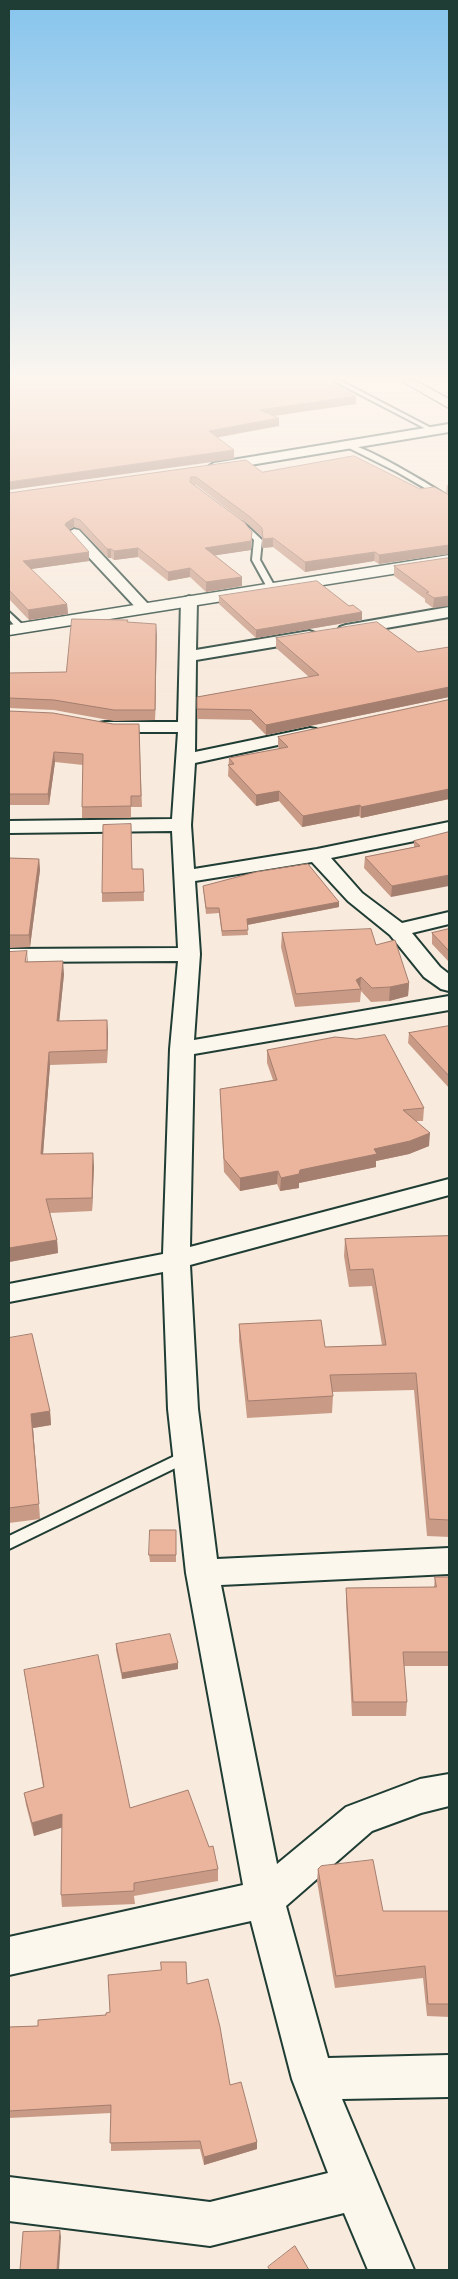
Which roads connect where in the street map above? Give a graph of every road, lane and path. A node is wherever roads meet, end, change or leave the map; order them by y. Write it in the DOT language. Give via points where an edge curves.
graph roads {
  1 [pos="429,487"];
  2 [pos="449,500"];
  3 [pos="234,518"];
  4 [pos="74,532"];
  5 [pos="449,560"];
  6 [pos="271,587"];
  7 [pos="189,601"];
  8 [pos="144,608"];
  9 [pos="449,612"];
  10 [pos="9,614"];
  11 [pos="15,629"];
  12 [pos="189,656"];
  13 [pos="90,724"];
  14 [pos="185,727"];
  15 [pos="329,729"];
  16 [pos="186,758"];
  17 [pos="181,825"];
  18 [pos="9,826"];
  19 [pos="449,828"];
  20 [pos="317,855"];
  21 [pos="184,877"];
  22 [pos="449,918"];
  23 [pos="398,930"];
  24 [pos="189,954"];
  25 [pos="9,955"];
  26 [pos="449,984"];
  27 [pos="449,1003"];
  28 [pos="182,1049"];
  29 [pos="449,1187"];
  30 [pos="176,1260"];
  31 [pos="9,1292"];
  32 [pos="189,1455"];
  33 [pos="9,1542"];
  34 [pos="449,1561"];
  35 [pos="202,1573"];
  36 [pos="449,1790"];
  37 [pos="265,1899"];
  38 [pos="9,1956"];
  39 [pos="449,2076"];
  40 [pos="313,2079"];
  41 [pos="356,2188"];
  42 [pos="9,2198"];
  43 [pos="391,2270"];
  1 -- 2 [label="lane"];
  3 -- 6 [label="lane" via="258,540 256,560"];
  4 -- 8 [label="street"];
  5 -- 6 [label="street"];
  6 -- 7 [label="street"];
  7 -- 8 [label="street"];
  7 -- 12 [label="street"];
  8 -- 11 [label="street"];
  9 -- 12 [label="street"];
  10 -- 11 [label="lane"];
  12 -- 14 [label="street"];
  13 -- 14 [label="street" via="114,728"];
  14 -- 16 [label="street"];
  15 -- 16 [label="street"];
  16 -- 17 [label="street"];
  17 -- 18 [label="street"];
  17 -- 21 [label="street"];
  19 -- 20 [label="street"];
  20 -- 21 [label="street"];
  20 -- 23 [label="street" via="355,897"];
  21 -- 24 [label="street"];
  22 -- 23 [label="street"];
  23 -- 26 [label="street" via="432,972"];
  24 -- 25 [label="street"];
  24 -- 28 [label="street"];
  27 -- 28 [label="street"];
  28 -- 30 [label="street"];
  29 -- 30 [label="street"];
  30 -- 31 [label="street"];
  30 -- 32 [label="street" via="183,1409"];
  32 -- 33 [label="lane"];
  32 -- 35 [label="street"];
  34 -- 35 [label="street"];
  35 -- 37 [label="street"];
  36 -- 37 [label="street" via="420,1796 359,1819"];
  37 -- 38 [label="street"];
  37 -- 40 [label="street"];
  39 -- 40 [label="street"];
  40 -- 41 [label="street"];
  41 -- 42 [label="street" via="210,2224"];
  41 -- 43 [label="street"];
}
